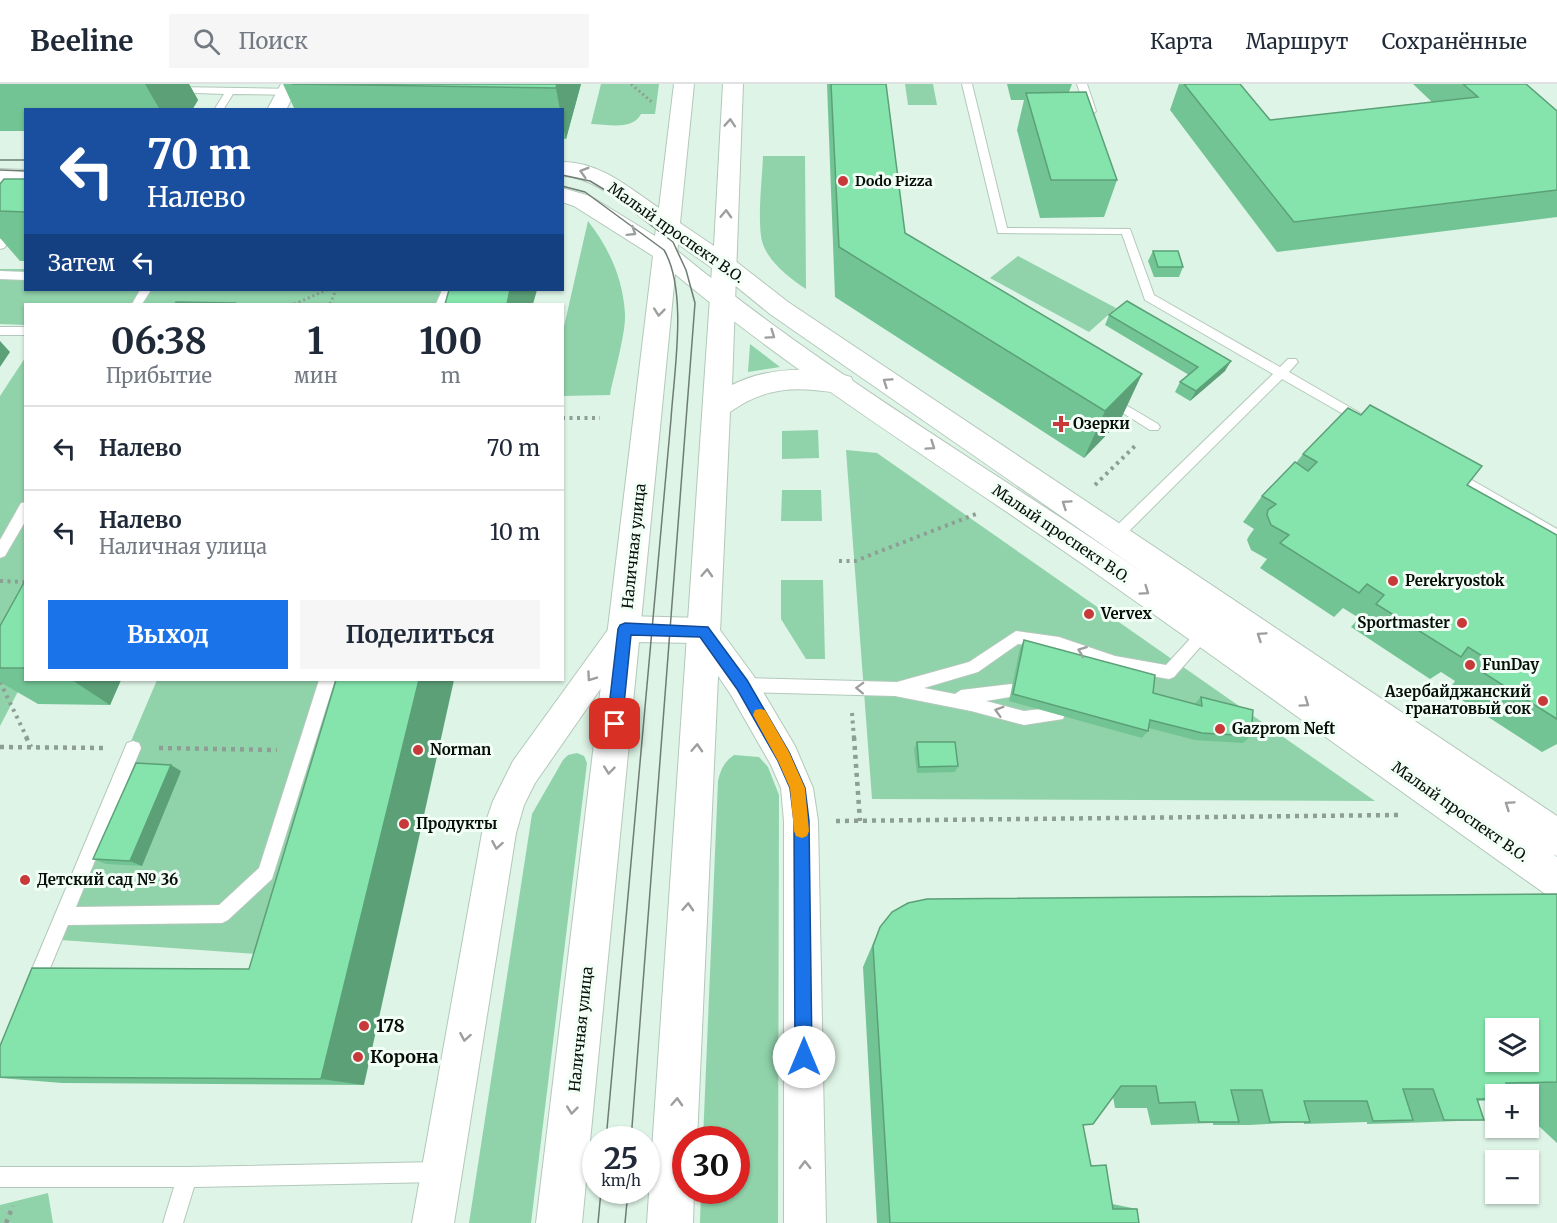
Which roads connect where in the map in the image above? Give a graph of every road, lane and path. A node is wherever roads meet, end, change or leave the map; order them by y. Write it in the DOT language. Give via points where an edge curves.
graph roads {
  1 [pos="684,84"];
  2 [pos="733,84"];
  3 [pos="967,84"];
  4 [pos="1082,84"];
  5 [pos="288,88"];
  6 [pos="161,90"];
  7 [pos="230,91"];
  8 [pos="310,92"];
  9 [pos="219,108"];
  10 [pos="277,108"];
  11 [pos="1093,117"];
  12 [pos="0,157"];
  13 [pos="24,158"];
  14 [pos="564,169"];
  15 [pos="0,176"];
  16 [pos="24,177"];
  17 [pos="564,196"];
  18 [pos="24,217"];
  19 [pos="669,225"];
  20 [pos="0,246"];
  21 [pos="665,253"];
  22 [pos="725,265"];
  23 [pos="0,275"];
  24 [pos="24,276"];
  25 [pos="325,291"];
  26 [pos="723,302"];
  27 [pos="296,303"];
  28 [pos="0,331"];
  29 [pos="24,331"];
  30 [pos="1292,362"];
  31 [pos="1280,372"];
  32 [pos="841,384"];
  33 [pos="1095,390"];
  34 [pos="715,409"];
  35 [pos="564,418"];
  36 [pos="600,418"];
  37 [pos="1155,427"];
  38 [pos="1376,428"];
  39 [pos="1436,464"];
  40 [pos="1095,485"];
  41 [pos="24,510"];
  42 [pos="982,512"];
  43 [pos="1557,536"];
  44 [pos="1104,546"];
  45 [pos="0,552"];
  46 [pos="839,561"];
  47 [pos="0,581"];
  48 [pos="24,582"];
  49 [pos="625,629"];
  50 [pos="704,631"];
  51 [pos="1204,633"];
  52 [pos="1169,672"];
  53 [pos="327,681"];
  54 [pos="0,682"];
  55 [pos="742,685"];
  56 [pos="1149,685"];
  57 [pos="897,689"];
  58 [pos="1011,691"];
  59 [pos="942,699"];
  60 [pos="851,704"];
  61 [pos="1057,714"];
  62 [pos="31,747"];
  63 [pos="133,748"];
  64 [pos="1399,815"];
  65 [pos="833,821"];
  66 [pos="860,821"];
  67 [pos="1557,838"];
  68 [pos="1557,880"];
  69 [pos="63,916"];
  70 [pos="27,1004"];
  71 [pos="442,1172"];
  72 [pos="0,1177"];
  73 [pos="187,1177"];
  74 [pos="173,1223"];
  75 [pos="434,1223"];
  76 [pos="559,1223"];
  77 [pos="670,1223"];
  78 [pos="805,1223"];
  1 -- 19 [label="main road, Наличная улица"];
  22 -- 2 [label="main road, one-way"];
  3 -- 31 [label="lane" via="1002,231 1126,231 1149,297"];
  4 -- 11 [label="lane"];
  5 -- 7 [label="lane"];
  5 -- 8 [label="lane"];
  5 -- 10 [label="street"];
  6 -- 7 [label="lane"];
  7 -- 9 [label="lane"];
  12 -- 13 [label="main road"];
  19 -- 14 [label="main road, Малый проспект В.О., one-way" via="597,176"];
  15 -- 16 [label="main road"];
  17 -- 21 [label="main road, Малый проспект В.О., one-way" via="582,201"];
  18 -- 20 [label="lane"];
  19 -- 21 [label="main road, Наличная улица"];
  19 -- 22 [label="main road, Малый проспект В.О."];
  21 -- 26 [label="main road, Малый проспект В.О."];
  21 -- 49 [label="main road, Наличная улица, one-way"];
  22 -- 26 [label="main road"];
  44 -- 22 [label="main road, Малый проспект В.О., one-way"];
  23 -- 24 [label="lane"];
  25 -- 27 [label="path"];
  26 -- 32 [label="main road, Малый проспект В.О., one-way"];
  26 -- 34 [label="main road"];
  28 -- 29 [label="lane"];
  30 -- 31 [label="lane"];
  31 -- 38 [label="lane"];
  31 -- 44 [label="lane"];
  32 -- 34 [label="main road" via="778,380 753,385"];
  32 -- 44 [label="main road, Малый проспект В.О., one-way"];
  33 -- 37 [label="lane"];
  50 -- 34 [label="main road, one-way"];
  35 -- 36 [label="path"];
  37 -- 40 [label="path"];
  39 -- 43 [label="lane"];
  41 -- 45 [label="lane"];
  42 -- 46 [label="path" via="855,561"];
  44 -- 51 [label="main road, Малый проспект В.О., one-way"];
  67 -- 44 [label="main road, Малый проспект В.О., one-way"];
  47 -- 48 [label="path"];
  49 -- 50 [label="street"];
  49 -- 71 [label="street, one-way" via="524,772 509,801 499,833"];
  49 -- 76 [label="main road, Наличная улица, one-way"];
  50 -- 55 [label="street"];
  77 -- 50 [label="main road, one-way"];
  51 -- 52 [label="lane"];
  51 -- 68 [label="main road, Малый проспект В.О., one-way"];
  52 -- 56 [label="lane"];
  52 -- 57 [label="lane, one-way" via="1109,667 1059,643 1016,637 973,667"];
  53 -- 69 [label="lane" via="266,873 222,915"];
  54 -- 62 [label="path"];
  57 -- 55 [label="lane, one-way"];
  78 -- 55 [label="street, one-way" via="801,821 793,777"];
  57 -- 59 [label="lane"];
  58 -- 59 [label="lane"];
  61 -- 59 [label="lane, one-way" via="1024,718"];
  60 -- 66 [label="path"];
  63 -- 69 [label="lane"];
  64 -- 66 [label="path"];
  65 -- 66 [label="path"];
  69 -- 70 [label="lane"];
  71 -- 73 [label="lane"];
  71 -- 75 [label="street"];
  72 -- 73 [label="lane"];
  73 -- 74 [label="lane"];
}
